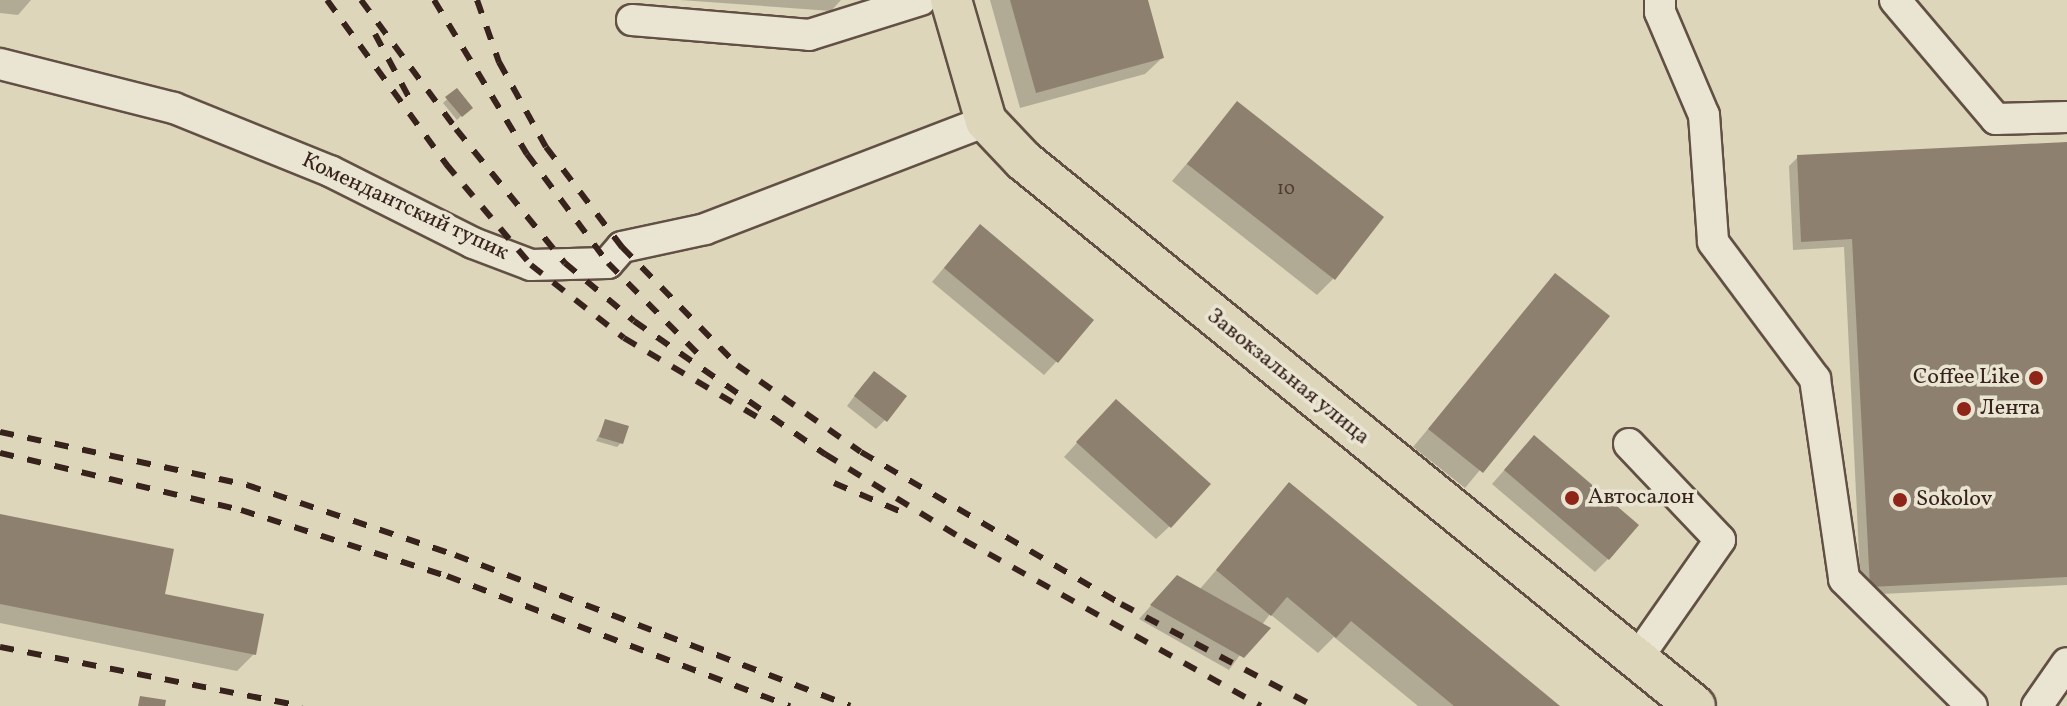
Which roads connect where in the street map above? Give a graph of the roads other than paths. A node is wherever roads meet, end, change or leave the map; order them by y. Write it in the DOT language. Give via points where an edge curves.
graph roads {
  1 [pos="921,0"];
  2 [pos="951,0"];
  3 [pos="1660,0"];
  4 [pos="1895,0"];
  5 [pos="632,20"];
  6 [pos="0,64"];
  7 [pos="2067,117"];
  8 [pos="986,121"];
  9 [pos="1629,444"];
  10 [pos="1636,660"];
  11 [pos="2067,663"];
  12 [pos="1695,706"];
  13 [pos="1972,706"];
  14 [pos="2037,706"];
  1 -- 5 [label="street" via="809,35"];
  2 -- 8 [label="main road, Завокзальная улица"];
  3 -- 13 [label="street" via="1660,12 1704,115 1713,242 1815,379 1844,579"];
  4 -- 7 [label="street" via="1996,119"];
  6 -- 8 [label="street, Комендантский тупик" via="174,108 330,171 473,243 531,265 608,263 622,247 705,229"];
  8 -- 10 [label="main road, Завокзальная улица" via="1024,161"];
  9 -- 10 [label="street" via="1720,540"];
  10 -- 12 [label="main road, Завокзальная улица"];
  11 -- 14 [label="street"];
}
